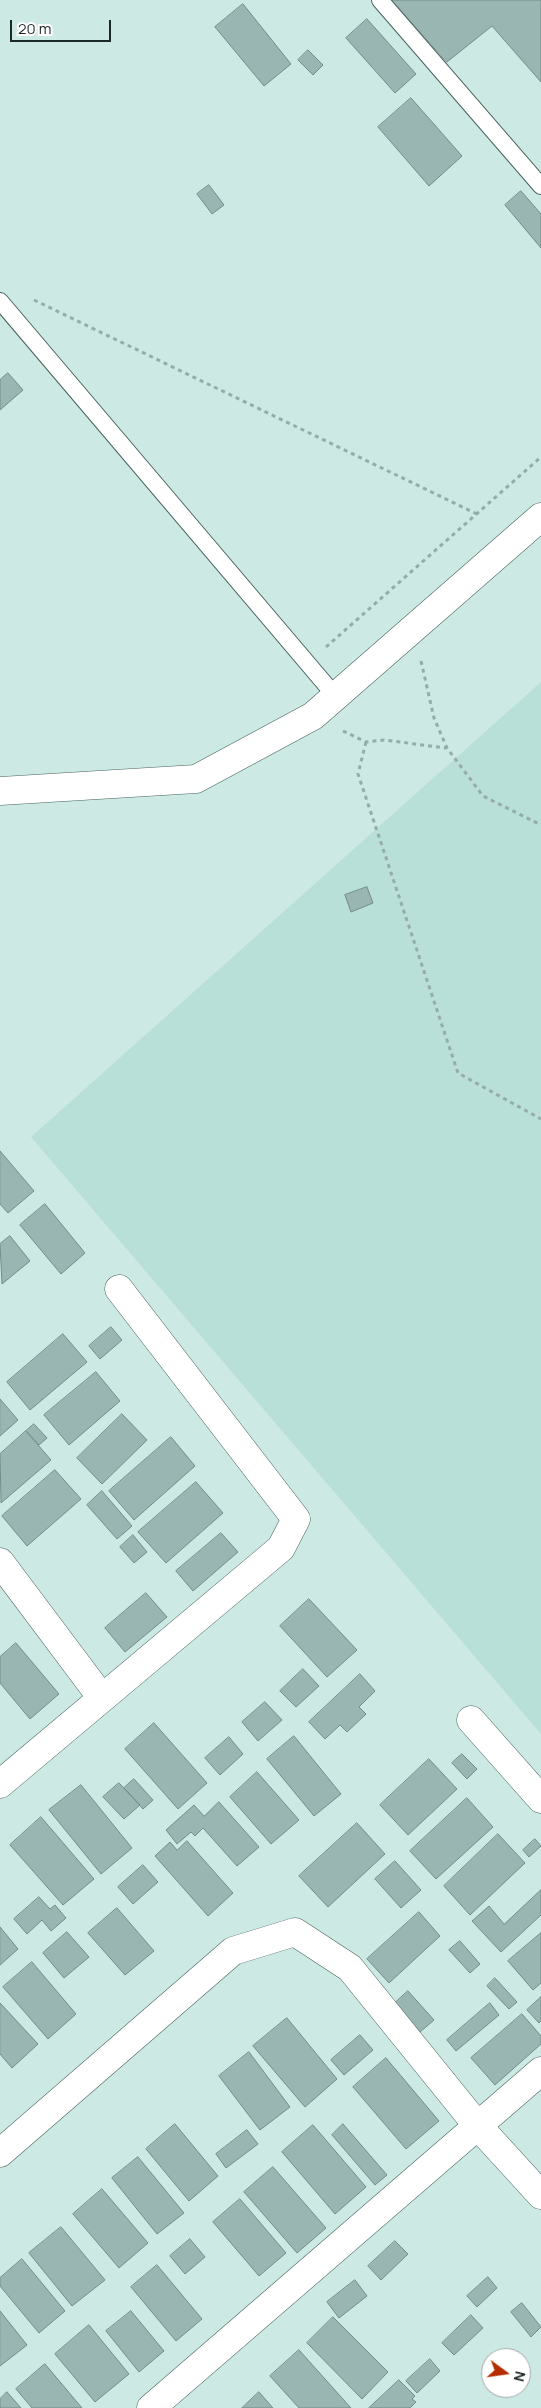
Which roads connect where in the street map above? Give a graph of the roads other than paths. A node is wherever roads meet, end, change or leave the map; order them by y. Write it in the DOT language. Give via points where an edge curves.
graph roads {
  1 [pos="380,0"];
  2 [pos="541,186"];
  3 [pos="0,301"];
  4 [pos="541,517"];
  5 [pos="336,698"];
  6 [pos="0,791"];
  7 [pos="118,1289"];
  8 [pos="0,1562"];
  9 [pos="102,1698"];
  10 [pos="471,1720"];
  11 [pos="0,1784"];
  12 [pos="541,1799"];
  13 [pos="541,2072"];
  14 [pos="476,2125"];
  15 [pos="0,2154"];
  16 [pos="541,2195"];
  17 [pos="151,2408"];
  1 -- 2 [label="lane"];
  3 -- 5 [label="lane"];
  4 -- 5 [label="street"];
  5 -- 6 [label="street" via="313,716 196,779"];
  7 -- 9 [label="street" via="296,1519 281,1548"];
  8 -- 9 [label="street"];
  9 -- 11 [label="street"];
  10 -- 12 [label="street"];
  13 -- 14 [label="street"];
  14 -- 15 [label="street" via="350,1968 295,1932 233,1951"];
  14 -- 16 [label="street"];
  14 -- 17 [label="street"];
}
